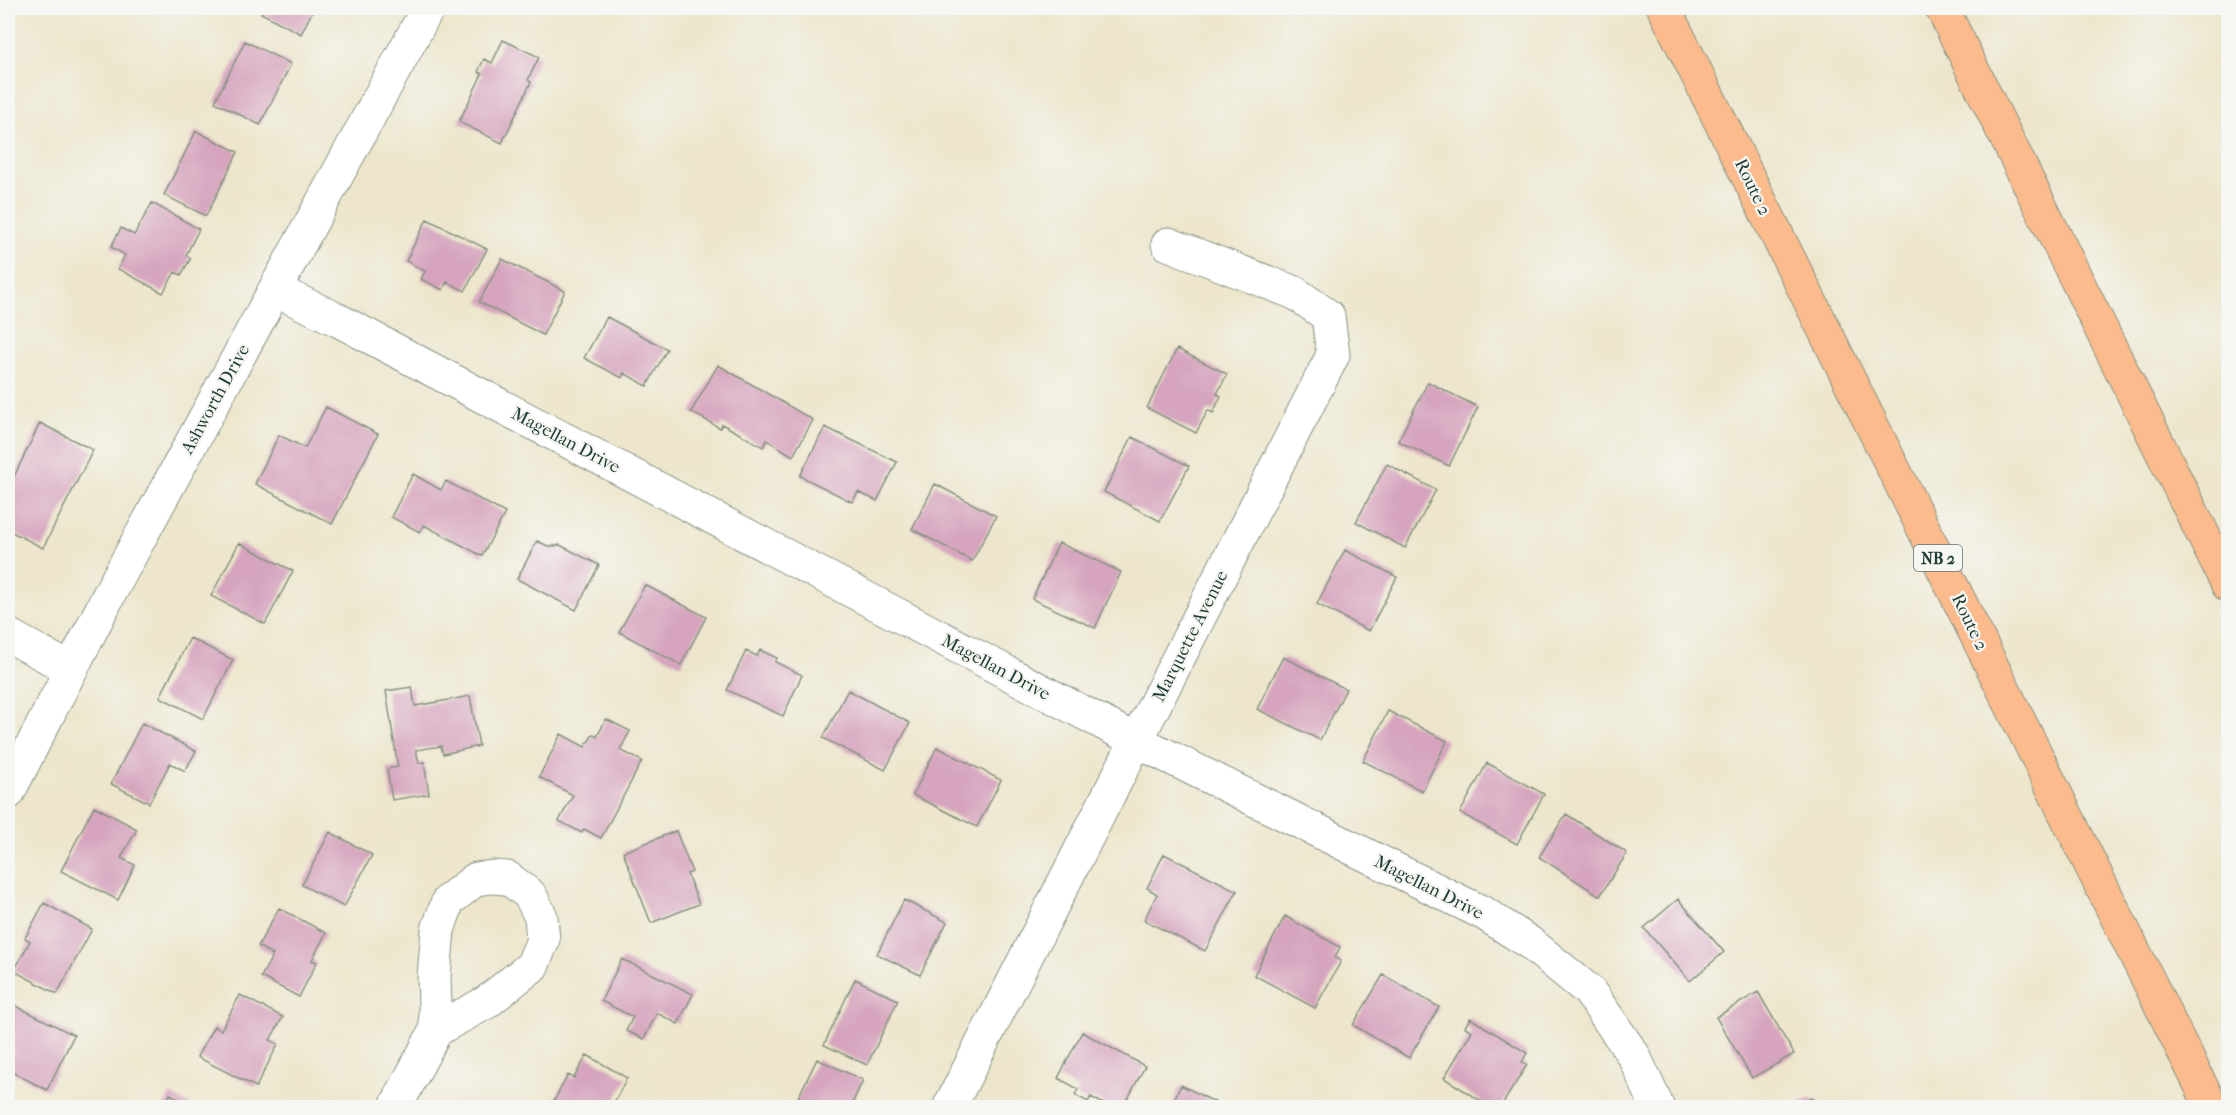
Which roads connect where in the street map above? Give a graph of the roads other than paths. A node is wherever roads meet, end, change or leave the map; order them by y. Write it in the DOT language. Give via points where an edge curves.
graph roads {
  1 [pos="428,8"];
  2 [pos="1664,8"];
  3 [pos="1942,8"];
  4 [pos="1168,244"];
  5 [pos="276,290"];
  6 [pos="2229,585"];
  7 [pos="8,635"];
  8 [pos="70,669"];
  9 [pos="1137,741"];
  10 [pos="8,793"];
  11 [pos="436,1030"];
  12 [pos="395,1107"];
  13 [pos="949,1107"];
  14 [pos="1658,1107"];
  15 [pos="2211,1107"];
  1 -- 5 [label="street, Ashworth Drive"];
  2 -- 15 [label="highway, Route 2 / NB 2"];
  3 -- 6 [label="highway"];
  4 -- 9 [label="street, Marquette Avenue" via="1295,294 1328,316 1333,355"];
  5 -- 8 [label="street, Ashworth Drive"];
  5 -- 9 [label="street, Magellan Drive"];
  7 -- 8 [label="street"];
  8 -- 10 [label="street, Ashworth Drive"];
  9 -- 13 [label="street, Marquette Avenue"];
  9 -- 14 [label="street, Magellan Drive" via="1485,914 1530,943 1589,992 1634,1056"];
  11 -- 11 [label="street" via="487,1002 532,966 543,940 541,917 530,895 508,878 476,879 448,901 438,930 434,976"];
  11 -- 12 [label="street"];
}
